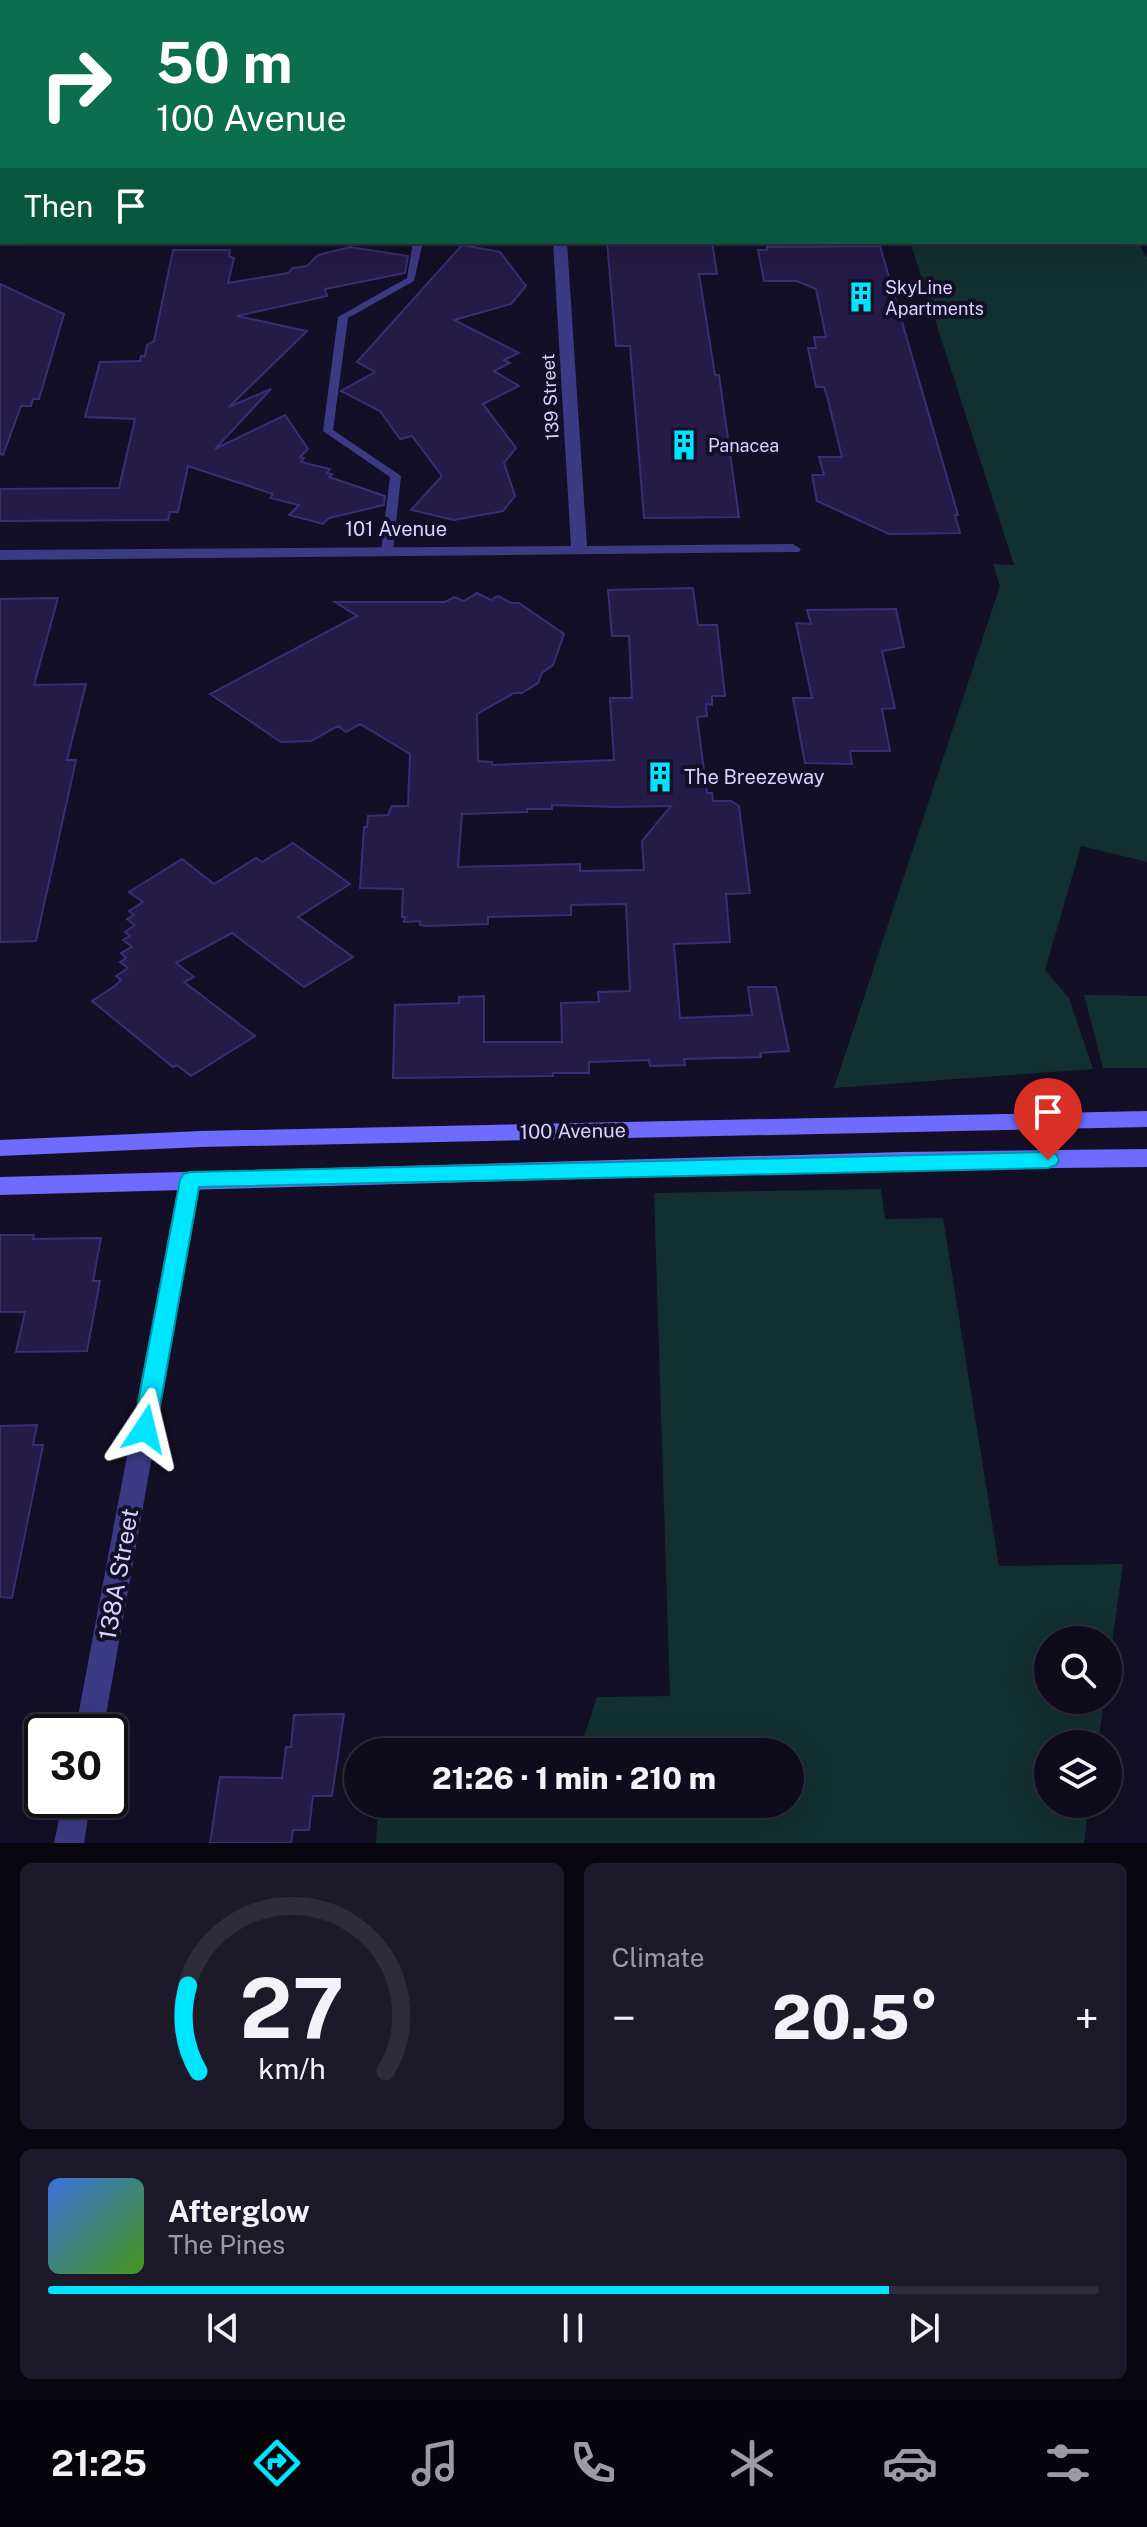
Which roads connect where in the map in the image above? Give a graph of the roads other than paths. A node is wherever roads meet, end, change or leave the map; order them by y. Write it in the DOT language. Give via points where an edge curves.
graph roads {
  1 [pos="418,244"];
  2 [pos="560,244"];
  3 [pos="793,549"];
  4 [pos="579,550"];
  5 [pos="387,551"];
  6 [pos="0,555"];
  7 [pos="1147,1119"];
  8 [pos="0,1148"];
  9 [pos="1147,1158"];
  10 [pos="190,1180"];
  11 [pos="0,1186"];
  12 [pos="92,1714"];
  13 [pos="74,1818"];
  14 [pos="69,1843"];
  1 -- 5 [label="lane" via="411,279 343,317 328,431 396,476"];
  2 -- 4 [label="street, 139 Street"];
  3 -- 4 [label="street, 101 Avenue"];
  4 -- 5 [label="street, 101 Avenue"];
  5 -- 6 [label="street, 101 Avenue"];
  7 -- 8 [label="main road, 100 Avenue"];
  9 -- 10 [label="main road, 100 Avenue"];
  10 -- 11 [label="main road, 100 Avenue"];
  10 -- 12 [label="street, 138A Street"];
  13 -- 14 [label="street"];
}
